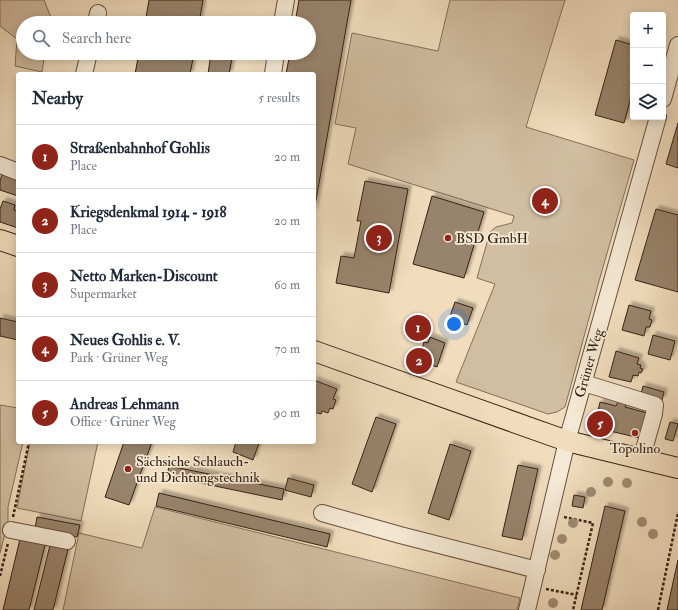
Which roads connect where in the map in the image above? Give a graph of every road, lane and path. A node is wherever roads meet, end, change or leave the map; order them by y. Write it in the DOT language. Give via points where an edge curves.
graph roads {
  1 [pos="286,0"];
  2 [pos="283,16"];
  3 [pos="678,45"];
  4 [pos="87,60"];
  5 [pos="275,60"];
  6 [pos="84,72"];
  7 [pos="272,72"];
  8 [pos="666,87"];
  9 [pos="657,120"];
  10 [pos="0,165"];
  11 [pos="16,171"];
  12 [pos="0,240"];
  13 [pos="16,245"];
  14 [pos="316,352"];
  15 [pos="584,383"];
  16 [pos="567,441"];
  17 [pos="29,444"];
  18 [pos="641,460"];
  19 [pos="678,468"];
  20 [pos="322,513"];
  21 [pos="678,513"];
  22 [pos="550,514"];
  23 [pos="11,530"];
  24 [pos="67,541"];
  25 [pos="537,570"];
  26 [pos="0,576"];
  27 [pos="533,586"];
  28 [pos="577,595"];
  29 [pos="527,610"];
  30 [pos="573,610"];
  31 [pos="658,610"];
  1 -- 2 [label="street"];
  3 -- 8 [label="street"];
  4 -- 6 [label="street"];
  5 -- 7 [label="street"];
  9 -- 15 [label="street, Grüner Weg"];
  10 -- 11 [label="street"];
  12 -- 13 [label="main road"];
  14 -- 16 [label="main road"];
  15 -- 16 [label="street, Grüner Weg"];
  15 -- 18 [label="street" via="655,406"];
  16 -- 18 [label="main road"];
  16 -- 22 [label="street, Grüner Weg"];
  17 -- 23 [label="path"];
  18 -- 19 [label="main road"];
  20 -- 25 [label="street"];
  21 -- 31 [label="path"];
  22 -- 25 [label="street, Grüner Weg"];
  22 -- 28 [label="path" via="593,523"];
  23 -- 24 [label="street"];
  23 -- 26 [label="path"];
  25 -- 27 [label="street, Grüner Weg"];
  27 -- 28 [label="path"];
  27 -- 29 [label="street, Grüner Weg"];
  28 -- 30 [label="path"];
}
